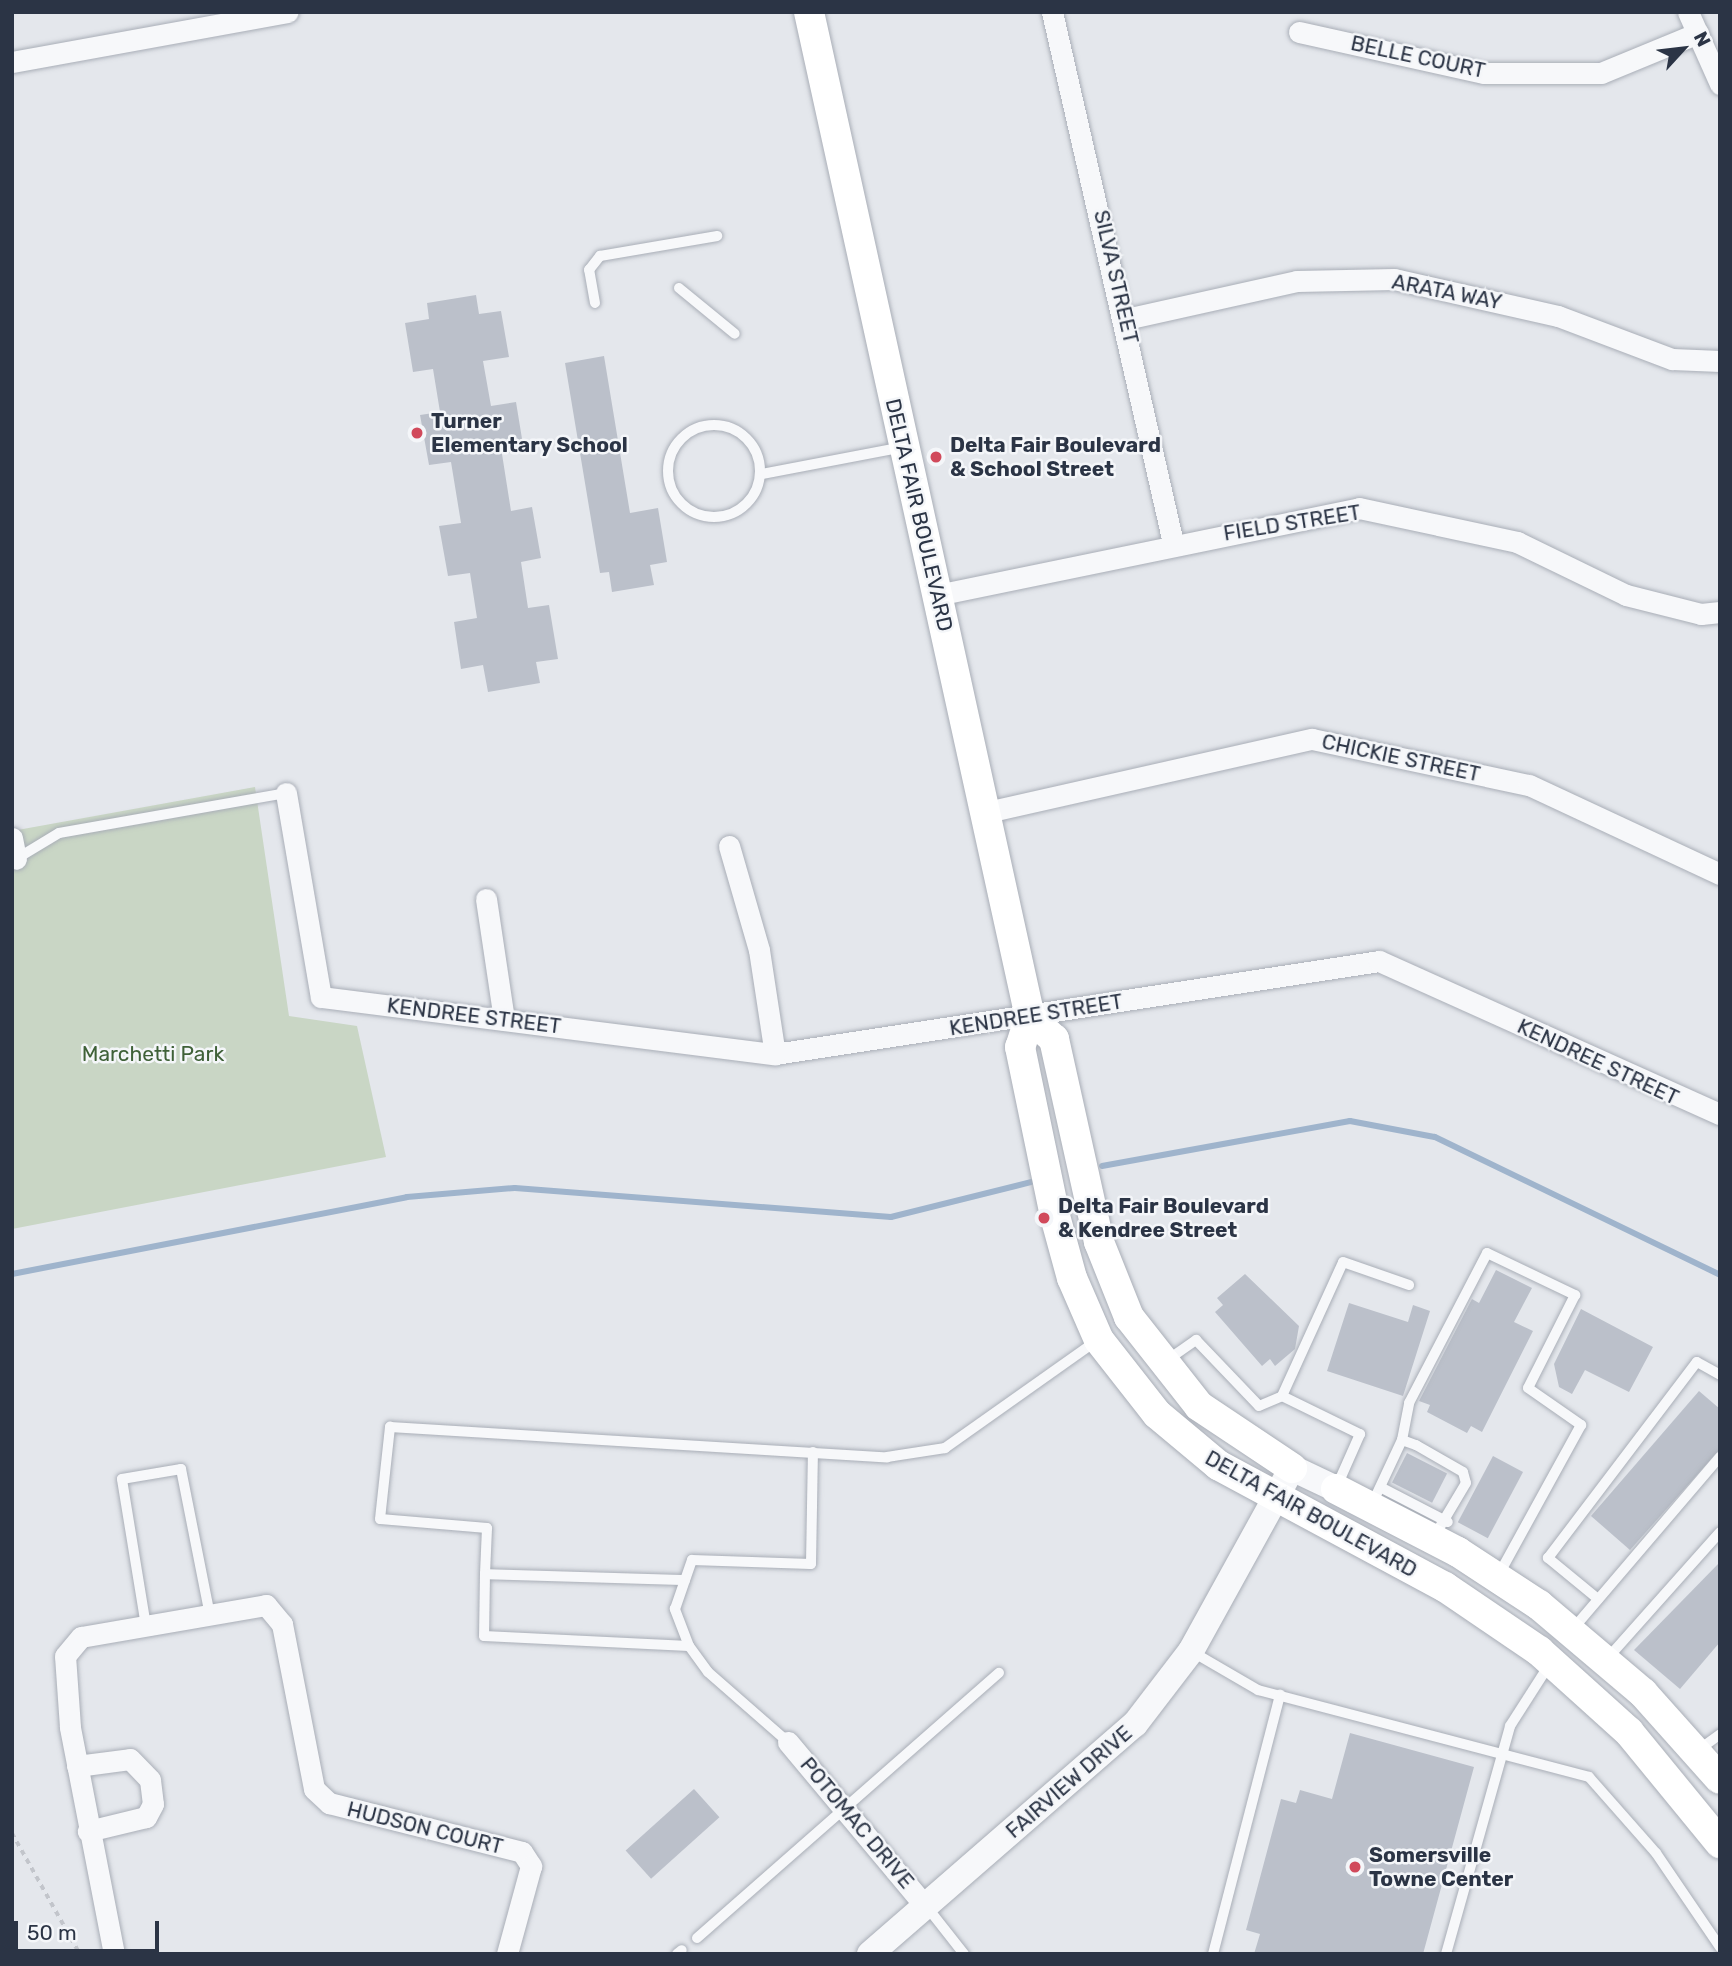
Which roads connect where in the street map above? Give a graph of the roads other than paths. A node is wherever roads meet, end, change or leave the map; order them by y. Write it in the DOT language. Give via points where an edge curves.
graph roads {
  1 [pos="288,12"];
  2 [pos="809,12"];
  3 [pos="1052,12"];
  4 [pos="1688,12"];
  5 [pos="1298,32"];
  6 [pos="1698,33"];
  7 [pos="12,62"];
  8 [pos="1720,84"];
  9 [pos="717,236"];
  10 [pos="679,288"];
  11 [pos="596,303"];
  12 [pos="1126,318"];
  13 [pos="735,334"];
  14 [pos="1720,361"];
  15 [pos="903,447"];
  16 [pos="762,474"];
  17 [pos="1173,543"];
  18 [pos="937,595"];
  19 [pos="1720,612"];
  20 [pos="286,793"];
  21 [pos="987,811"];
  22 [pos="729,846"];
  23 [pos="14,848"];
  24 [pos="1720,874"];
  25 [pos="486,898"];
  26 [pos="1030,1017"];
  27 [pos="504,1020"];
  28 [pos="775,1054"];
  29 [pos="1720,1114"];
  30 [pos="1409,1285"];
  31 [pos="1099,1339"];
  32 [pos="1161,1365"];
  33 [pos="1720,1375"];
  34 [pos="1282,1396"];
  35 [pos="1402,1440"];
  36 [pos="813,1452"];
  37 [pos="1720,1457"];
  38 [pos="1292,1468"];
  39 [pos="1336,1489"];
  40 [pos="1376,1497"];
  41 [pos="1276,1499"];
  42 [pos="1441,1530"];
  43 [pos="1720,1532"];
  44 [pos="485,1574"];
  45 [pos="1498,1576"];
  46 [pos="685,1580"];
  47 [pos="1598,1599"];
  48 [pos="210,1615"];
  49 [pos="146,1626"];
  50 [pos="1572,1630"];
  51 [pos="689,1646"];
  52 [pos="1191,1651"];
  53 [pos="1606,1660"];
  54 [pos="1552,1661"];
  55 [pos="999,1673"];
  56 [pos="1280,1694"];
  57 [pos="788,1742"];
  58 [pos="1709,1743"];
  59 [pos="1502,1754"];
  60 [pos="77,1766"];
  61 [pos="1720,1779"];
  62 [pos="842,1807"];
  63 [pos="88,1831"];
  64 [pos="1720,1843"];
  65 [pos="925,1906"];
  66 [pos="697,1938"];
  67 [pos="1720,1947"];
  68 [pos="114,1954"];
  69 [pos="507,1954"];
  70 [pos="870,1954"];
  71 [pos="964,1954"];
  72 [pos="1213,1954"];
  73 [pos="1447,1954"];
  1 -- 7 [label="street"];
  2 -- 15 [label="main road, DELTA FAIR BOULEVARD"];
  3 -- 12 [label="street, SILVA STREET"];
  4 -- 6 [label="street"];
  5 -- 6 [label="street, BELLE COURT" via="1484,74 1601,74"];
  6 -- 8 [label="street"];
  9 -- 11 [label="lane" via="600,256 589,270"];
  10 -- 13 [label="lane"];
  12 -- 14 [label="street, ARATA WAY" via="1297,281 1394,279 1558,316 1672,359"];
  12 -- 17 [label="street, SILVA STREET"];
  15 -- 16 [label="lane"];
  15 -- 18 [label="main road, DELTA FAIR BOULEVARD"];
  16 -- 16 [label="lane" via="751,502 726,517 697,515 671,486 667,467 678,440 703,424 733,426 755,445"];
  17 -- 18 [label="street, FIELD STREET"];
  17 -- 19 [label="street, FIELD STREET" via="1359,508 1517,542 1626,595 1701,614"];
  18 -- 21 [label="main road, DELTA FAIR BOULEVARD"];
  20 -- 23 [label="lane" via="59,833"];
  20 -- 27 [label="street, KENDREE STREET" via="321,997"];
  21 -- 24 [label="street, CHICKIE STREET" via="1312,739 1529,785"];
  21 -- 26 [label="main road, DELTA FAIR BOULEVARD"];
  22 -- 28 [label="street" via="759,950"];
  25 -- 27 [label="street"];
  26 -- 28 [label="street, KENDREE STREET"];
  26 -- 29 [label="street, KENDREE STREET" via="1379,961"];
  26 -- 31 [label="main road, DELTA FAIR BOULEVARD" via="1020,1047 1055,1216 1072,1278"];
  26 -- 32 [label="main road, DELTA FAIR BOULEVARD" via="1054,1039 1112,1281"];
  27 -- 28 [label="street, KENDREE STREET"];
  30 -- 34 [label="lane" via="1343,1262"];
  31 -- 36 [label="lane" via="945,1448 887,1457"];
  31 -- 41 [label="main road, DELTA FAIR BOULEVARD" via="1177,1434"];
  32 -- 34 [label="lane" via="1196,1340 1259,1406"];
  32 -- 38 [label="main road, DELTA FAIR BOULEVARD" via="1217,1421"];
  33 -- 47 [label="lane" via="1697,1362 1548,1558"];
  34 -- 39 [label="lane" via="1360,1434"];
  35 -- 40 [label="lane"];
  35 -- 42 [label="lane" via="1463,1472 1461,1498"];
  35 -- 45 [label="lane" via="1409,1403 1487,1253 1575,1295 1528,1388 1581,1425"];
  36 -- 44 [label="lane" via="390,1427 380,1519 487,1528"];
  36 -- 46 [label="lane" via="811,1563 691,1560"];
  37 -- 47 [label="lane"];
  38 -- 39 [label="street, DELTA FAIR BOULEVARD"];
  38 -- 41 [label="street, FAIRVIEW DRIVE"];
  39 -- 40 [label="main road, DELTA FAIR BOULEVARD"];
  40 -- 42 [label="main road, DELTA FAIR BOULEVARD"];
  41 -- 52 [label="street, FAIRVIEW DRIVE"];
  41 -- 54 [label="main road, DELTA FAIR BOULEVARD" via="1445,1587"];
  42 -- 45 [label="main road, DELTA FAIR BOULEVARD"];
  43 -- 53 [label="lane"];
  44 -- 46 [label="lane"];
  44 -- 51 [label="lane" via="484,1636"];
  45 -- 50 [label="main road, DELTA FAIR BOULEVARD"];
  46 -- 51 [label="lane" via="675,1609"];
  47 -- 50 [label="lane"];
  48 -- 49 [label="street, HUDSON COURT"];
  48 -- 49 [label="lane" via="181,1469 122,1479"];
  48 -- 69 [label="street, HUDSON COURT" via="266,1605 282,1624 314,1789 329,1803 522,1852 531,1866"];
  49 -- 60 [label="street, HUDSON COURT" via="81,1637 62,1671"];
  50 -- 53 [label="main road, DELTA FAIR BOULEVARD"];
  51 -- 57 [label="lane"];
  52 -- 56 [label="lane" via="1258,1690"];
  52 -- 65 [label="street, FAIRVIEW DRIVE" via="1113,1746"];
  53 -- 58 [label="main road, DELTA FAIR BOULEVARD"];
  54 -- 59 [label="lane" via="1510,1726"];
  54 -- 64 [label="main road, DELTA FAIR BOULEVARD" via="1647,1752"];
  55 -- 62 [label="lane"];
  56 -- 59 [label="lane"];
  56 -- 72 [label="lane"];
  57 -- 62 [label="street, POTOMAC DRIVE"];
  58 -- 61 [label="main road, DELTA FAIR BOULEVARD"];
  59 -- 67 [label="lane" via="1589,1777 1656,1853"];
  59 -- 73 [label="lane"];
  60 -- 63 [label="street"];
  60 -- 63 [label="street" via="130,1759 150,1780 153,1804 146,1817"];
  62 -- 65 [label="street, POTOMAC DRIVE"];
  62 -- 66 [label="lane"];
  63 -- 68 [label="street"];
  65 -- 70 [label="street, FAIRVIEW DRIVE"];
  65 -- 71 [label="lane"];
}
